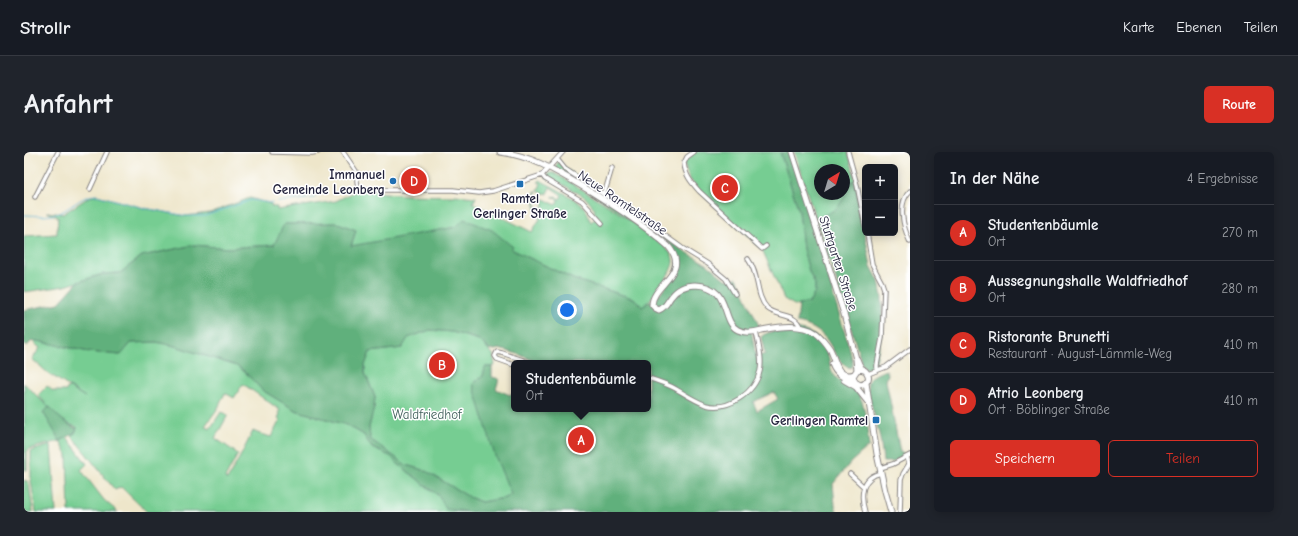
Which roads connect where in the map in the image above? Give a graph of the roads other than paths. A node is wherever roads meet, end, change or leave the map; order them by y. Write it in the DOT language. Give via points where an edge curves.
graph roads {
  1 [pos="58,152"];
  2 [pos="107,152"];
  3 [pos="272,152"];
  4 [pos="318,152"];
  5 [pos="343,152"];
  6 [pos="500,152"];
  7 [pos="563,152"];
  8 [pos="694,152"];
  9 [pos="792,152"];
  10 [pos="848,152"];
  11 [pos="556,159"];
  12 [pos="548,167"];
  13 [pos="612,168"];
  14 [pos="542,175"];
  15 [pos="90,189"];
  16 [pos="910,191"];
  17 [pos="603,193"];
  18 [pos="35,197"];
  19 [pos="862,211"];
  20 [pos="602,223"];
  21 [pos="867,236"];
  22 [pos="910,242"];
  23 [pos="766,246"];
  24 [pos="748,259"];
  25 [pos="735,294"];
  26 [pos="800,327"];
  27 [pos="756,331"];
  28 [pos="827,345"];
  29 [pos="910,349"];
  30 [pos="856,358"];
  31 [pos="523,360"];
  32 [pos="511,364"];
  33 [pos="863,370"];
  34 [pos="877,370"];
  35 [pos="855,372"];
  36 [pos="868,374"];
  37 [pos="840,376"];
  38 [pos="651,379"];
  39 [pos="854,380"];
  40 [pos="866,383"];
  41 [pos="860,385"];
  42 [pos="868,402"];
  43 [pos="909,456"];
  44 [pos="880,470"];
  45 [pos="850,474"];
  46 [pos="864,486"];
  47 [pos="865,512"];
  48 [pos="891,512"];
  49 [pos="900,512"];
  1 -- 18 [label="street"];
  2 -- 15 [label="street"];
  3 -- 4 [label="street"];
  5 -- 14 [label="street" via="356,170 358,190 453,190 479,193"];
  6 -- 12 [label="main road, Neue Ramtelstraße" via="523,157"];
  7 -- 11 [label="street"];
  8 -- 23 [label="street" via="684,163 692,184 762,249"];
  9 -- 30 [label="main road, Stuttgarter Straße"];
  10 -- 19 [label="street"];
  11 -- 12 [label="street"];
  11 -- 17 [label="street"];
  12 -- 14 [label="street"];
  12 -- 27 [label="main road, Neue Ramtelstraße" via="615,207 671,249 676,259 675,267 653,300 652,305 655,308 659,310 664,307 679,290 694,285 703,286 720,297 734,327 743,332"];
  13 -- 17 [label="street"];
  14 -- 20 [label="street" via="582,201"];
  16 -- 22 [label="street" via="904,198 903,208 904,225"];
  17 -- 25 [label="street" via="723,276"];
  21 -- 34 [label="street" via="872,264 884,289 882,338"];
  24 -- 26 [label="street" via="755,271 759,292 766,306 775,313 795,320"];
  26 -- 27 [label="main road, Neue Ramtelstraße"];
  26 -- 28 [label="main road, Neue Ramtelstraße" via="815,333"];
  27 -- 38 [label="street" via="761,360 760,371 750,389 733,403 723,406 708,405"];
  28 -- 35 [label="main road, Neue Ramtelstraße" via="839,371 846,374"];
  28 -- 37 [label="main road" via="834,370"];
  29 -- 34 [label="street" via="886,367"];
  30 -- 33 [label="main road, Stuttgarter Straße"];
  30 -- 35 [label="main road, Stuttgarter Straße"];
  31 -- 32 [label="street" via="497,352 497,359"];
  33 -- 35 [label="main road"];
  33 -- 36 [label="main road"];
  34 -- 36 [label="street"];
  35 -- 39 [label="main road"];
  36 -- 40 [label="main road"];
  37 -- 39 [label="main road"];
  37 -- 42 [label="main road" via="856,387"];
  39 -- 41 [label="main road"];
  40 -- 41 [label="main road"];
  40 -- 42 [label="main road"];
  41 -- 42 [label="main road"];
  42 -- 44 [label="main road"];
  43 -- 44 [label="street"];
  43 -- 49 [label="street" via="909,464 901,480"];
  44 -- 46 [label="street" via="870,477"];
  44 -- 48 [label="main road"];
  45 -- 46 [label="street"];
  46 -- 47 [label="street" via="862,500"];
}
